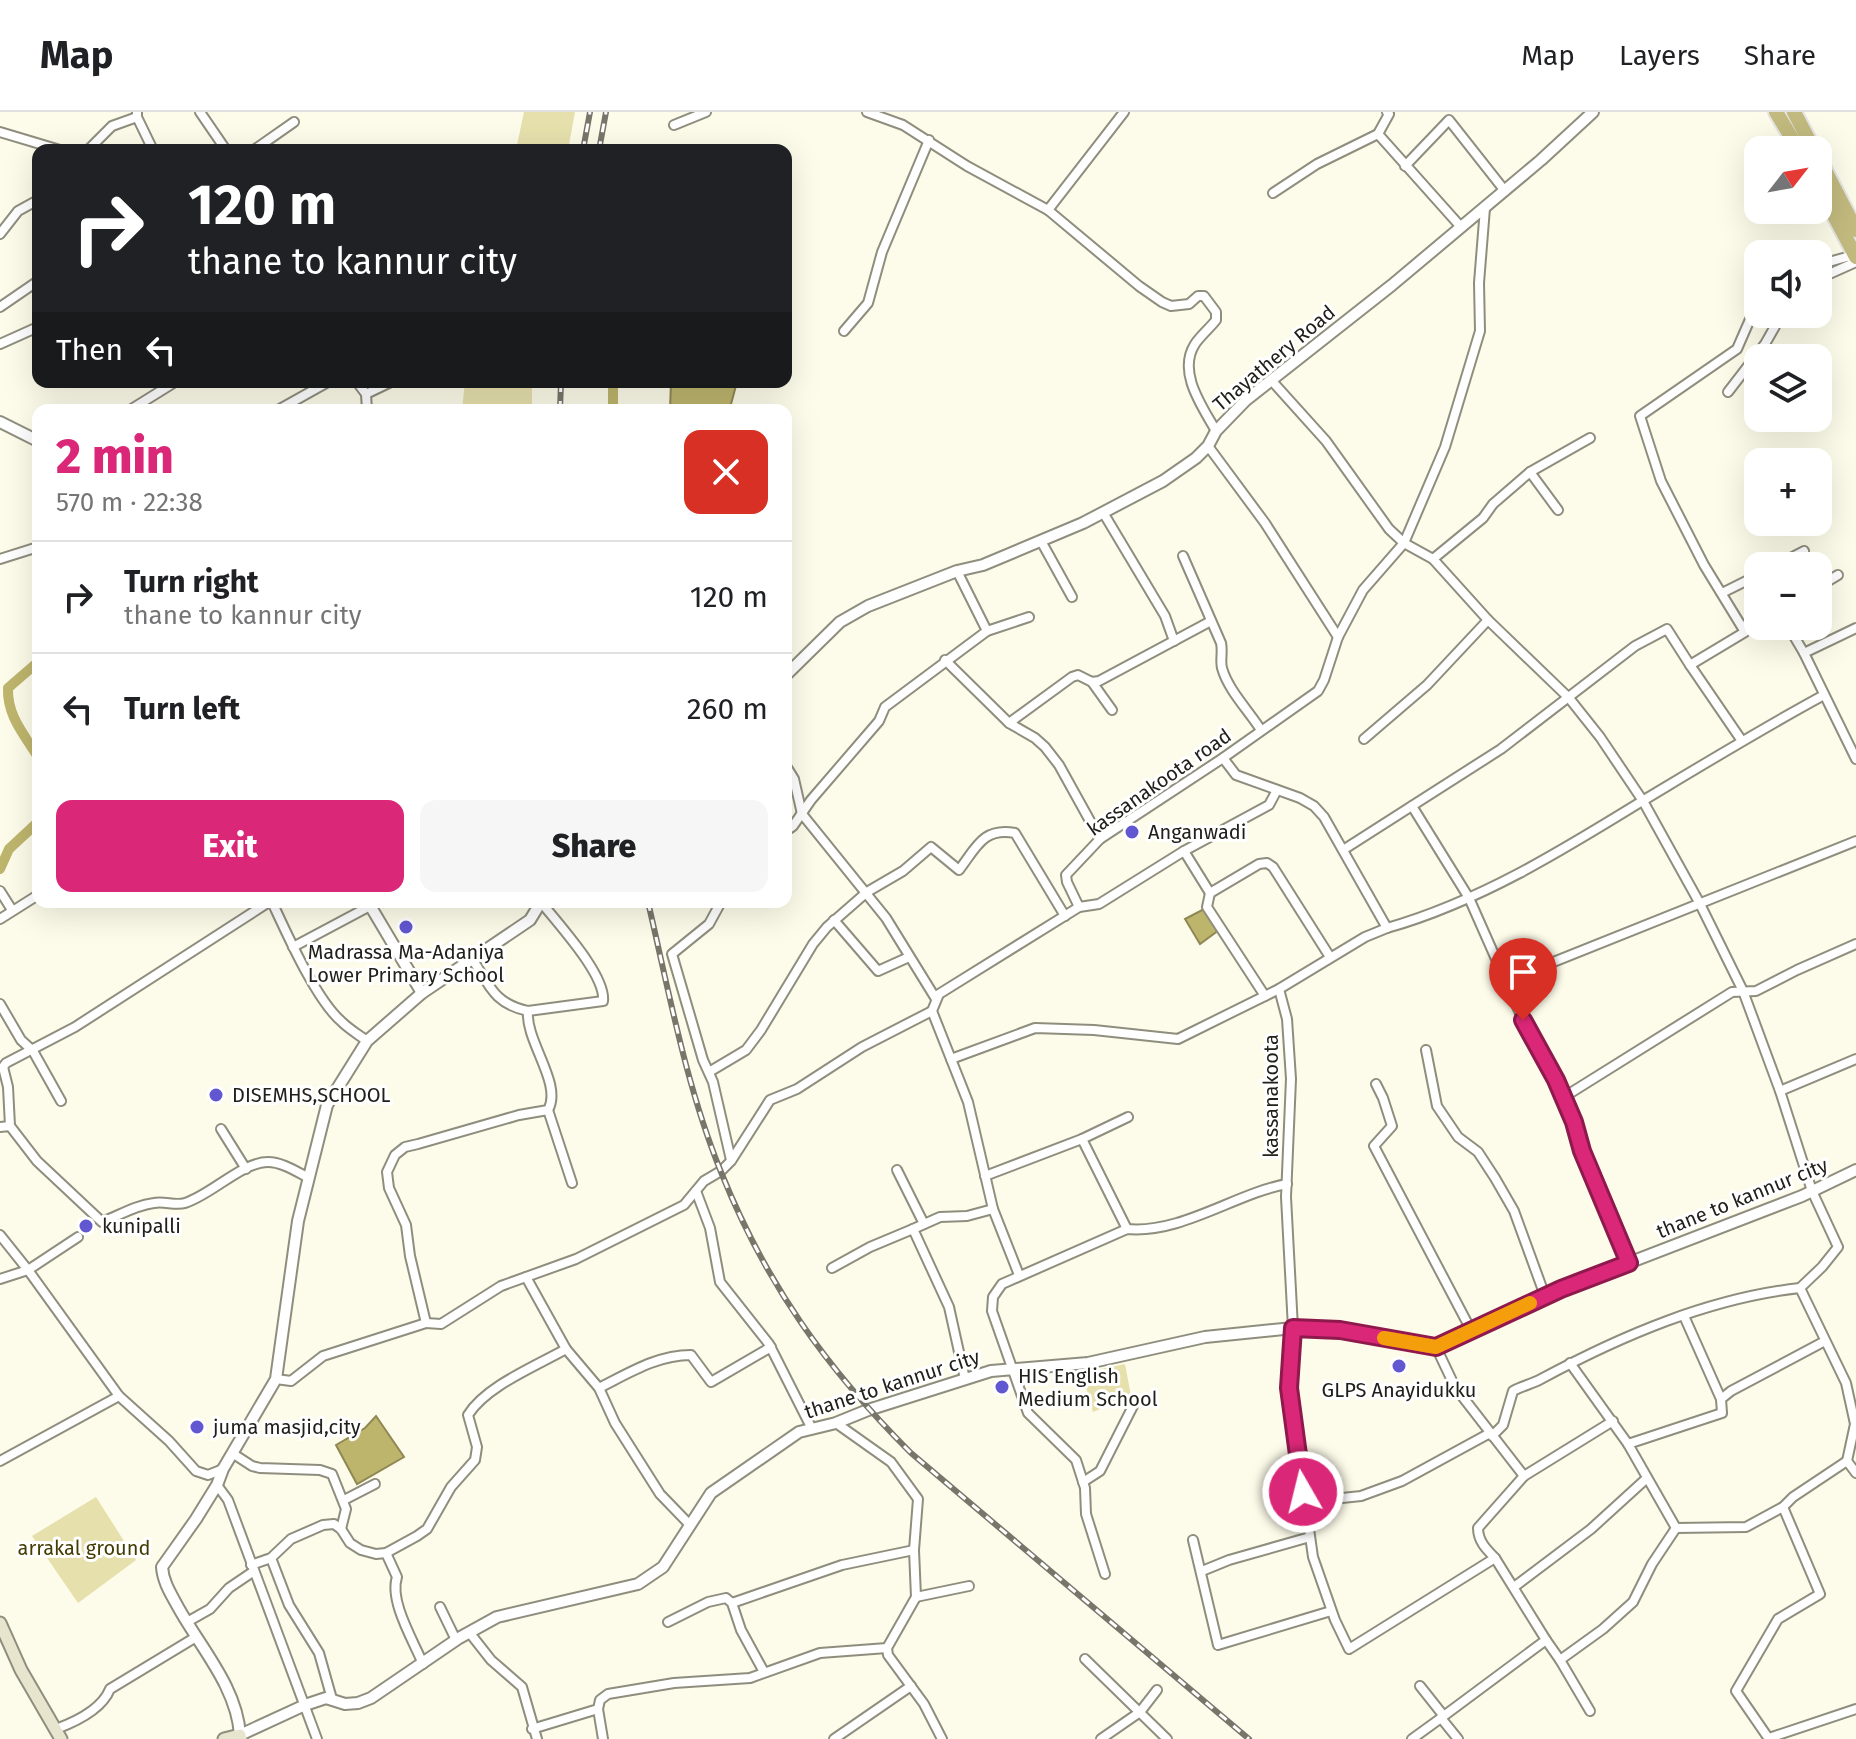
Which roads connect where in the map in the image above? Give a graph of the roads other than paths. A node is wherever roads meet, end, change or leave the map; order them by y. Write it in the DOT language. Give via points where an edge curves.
graph roads {
  1 [pos="200,112"];
  2 [pos="706,112"];
  3 [pos="867,112"];
  4 [pos="1124,112"];
  5 [pos="1593,112"];
  6 [pos="1776,112"];
  7 [pos="1389,113"];
  8 [pos="1797,113"];
  9 [pos="137,114"];
  10 [pos="294,122"];
  11 [pos="674,125"];
  12 [pos="0,132"];
  13 [pos="1378,134"];
  14 [pos="1791,136"];
  15 [pos="1808,136"];
  16 [pos="929,140"];
  17 [pos="40,144"];
  18 [pos="94,144"];
  19 [pos="150,144"];
  20 [pos="222,144"];
  21 [pos="263,144"];
  22 [pos="1405,166"];
  23 [pos="1832,184"];
  24 [pos="1505,191"];
  25 [pos="1273,193"];
  26 [pos="32,203"];
  27 [pos="1485,208"];
  28 [pos="1048,210"];
  29 [pos="1832,213"];
  30 [pos="1461,227"];
  31 [pos="1856,230"];
  32 [pos="0,234"];
  33 [pos="1855,258"];
  34 [pos="1832,262"];
  35 [pos="1832,271"];
  36 [pos="32,285"];
  37 [pos="0,307"];
  38 [pos="1746,328"];
  39 [pos="1774,328"];
  40 [pos="32,330"];
  41 [pos="844,331"];
  42 [pos="0,344"];
  43 [pos="1271,380"];
  44 [pos="165,388"];
  45 [pos="317,388"];
  46 [pos="362,388"];
  47 [pos="378,388"];
  48 [pos="1728,392"];
  49 [pos="366,394"];
  50 [pos="140,404"];
  51 [pos="289,404"];
  52 [pos="367,404"];
  53 [pos="0,422"];
  54 [pos="1216,431"];
  55 [pos="32,438"];
  56 [pos="1590,438"];
  57 [pos="1208,446"];
  58 [pos="1530,472"];
  59 [pos="1558,510"];
  60 [pos="1104,514"];
  61 [pos="1041,541"];
  62 [pos="1404,543"];
  63 [pos="32,549"];
  64 [pos="1183,556"];
  65 [pos="0,559"];
  66 [pos="1433,559"];
  67 [pos="957,571"];
  68 [pos="1838,575"];
  69 [pos="1832,579"];
  70 [pos="1744,582"];
  71 [pos="1722,593"];
  72 [pos="1072,597"];
  73 [pos="1029,617"];
  74 [pos="1488,620"];
  75 [pos="1211,621"];
  76 [pos="1744,626"];
  77 [pos="1856,628"];
  78 [pos="987,631"];
  79 [pos="1744,633"];
  80 [pos="1338,637"];
  81 [pos="1796,640"];
  82 [pos="1174,641"];
  83 [pos="1804,653"];
  84 [pos="945,660"];
  85 [pos="1690,665"];
  86 [pos="792,669"];
  87 [pos="1092,682"];
  88 [pos="1824,695"];
  89 [pos="1569,698"];
  90 [pos="1112,710"];
  91 [pos="1009,723"];
  92 [pos="1261,730"];
  93 [pos="1364,739"];
  94 [pos="1742,741"];
  95 [pos="1223,758"];
  96 [pos="1856,759"];
  97 [pos="792,776"];
  98 [pos="1277,790"];
  99 [pos="1643,801"];
  100 [pos="1412,806"];
  101 [pos="802,814"];
  102 [pos="792,825"];
  103 [pos="1100,839"];
  104 [pos="1856,841"];
  105 [pos="1343,850"];
  106 [pos="1184,851"];
  107 [pos="0,891"];
  108 [pos="867,892"];
  109 [pos="1210,893"];
  110 [pos="32,898"];
  111 [pos="1469,898"];
  112 [pos="1699,902"];
  113 [pos="1079,907"];
  114 [pos="261,908"];
  115 [pos="273,908"];
  116 [pos="362,908"];
  117 [pos="371,908"];
  118 [pos="537,908"];
  119 [pos="546,908"];
  120 [pos="718,908"];
  121 [pos="12,910"];
  122 [pos="1065,916"];
  123 [pos="0,919"];
  124 [pos="834,920"];
  125 [pos="1387,928"];
  126 [pos="1856,944"];
  127 [pos="293,947"];
  128 [pos="909,957"];
  129 [pos="1330,957"];
  130 [pos="473,960"];
  131 [pos="1506,981"];
  132 [pos="1279,989"];
  133 [pos="1743,991"];
  134 [pos="422,993"];
  135 [pos="1265,996"];
  136 [pos="936,999"];
  137 [pos="0,1004"];
  138 [pos="528,1011"];
  139 [pos="932,1011"];
  140 [pos="367,1041"];
  141 [pos="1426,1050"];
  142 [pos="33,1051"];
  143 [pos="951,1059"];
  144 [pos="1856,1059"];
  145 [pos="709,1072"];
  146 [pos="1376,1084"];
  147 [pos="1780,1091"];
  148 [pos="1564,1097"];
  149 [pos="61,1101"];
  150 [pos="548,1110"];
  151 [pos="1128,1117"];
  152 [pos="10,1126"];
  153 [pos="0,1127"];
  154 [pos="221,1129"];
  155 [pos="1082,1139"];
  156 [pos="731,1161"];
  157 [pos="246,1169"];
  158 [pos="897,1170"];
  159 [pos="1856,1170"];
  160 [pos="985,1176"];
  161 [pos="309,1178"];
  162 [pos="572,1183"];
  163 [pos="1287,1184"];
  164 [pos="696,1191"];
  165 [pos="1812,1191"];
  166 [pos="993,1209"];
  167 [pos="924,1224"];
  168 [pos="913,1229"];
  169 [pos="1127,1229"];
  170 [pos="0,1235"];
  171 [pos="78,1237"];
  172 [pos="1629,1263"];
  173 [pos="832,1268"];
  174 [pos="28,1270"];
  175 [pos="1019,1275"];
  176 [pos="526,1277"];
  177 [pos="0,1279"];
  178 [pos="1800,1288"];
  179 [pos="1545,1296"];
  180 [pos="1684,1316"];
  181 [pos="426,1323"];
  182 [pos="1293,1328"];
  183 [pos="1471,1330"];
  184 [pos="1825,1341"];
  185 [pos="771,1347"];
  186 [pos="1436,1347"];
  187 [pos="566,1349"];
  188 [pos="1570,1363"];
  189 [pos="1013,1369"];
  190 [pos="276,1379"];
  191 [pos="965,1379"];
  192 [pos="599,1388"];
  193 [pos="119,1396"];
  194 [pos="1721,1399"];
  195 [pos="1133,1406"];
  196 [pos="1613,1421"];
  197 [pos="836,1423"];
  198 [pos="1856,1424"];
  199 [pos="812,1429"];
  200 [pos="1491,1435"];
  201 [pos="1628,1444"];
  202 [pos="232,1453"];
  203 [pos="0,1461"];
  204 [pos="1847,1461"];
  205 [pos="223,1469"];
  206 [pos="1856,1473"];
  207 [pos="1524,1476"];
  208 [pos="1647,1478"];
  209 [pos="1083,1482"];
  210 [pos="375,1484"];
  211 [pos="217,1485"];
  212 [pos="344,1500"];
  213 [pos="1304,1502"];
  214 [pos="1783,1507"];
  215 [pos="690,1525"];
  216 [pos="1676,1528"];
  217 [pos="341,1529"];
  218 [pos="1310,1537"];
  219 [pos="1193,1540"];
  220 [pos="914,1550"];
  221 [pos="386,1553"];
  222 [pos="271,1558"];
  223 [pos="1495,1558"];
  224 [pos="252,1568"];
  225 [pos="1202,1571"];
  226 [pos="1105,1574"];
  227 [pos="969,1586"];
  228 [pos="1514,1587"];
  229 [pos="916,1597"];
  230 [pos="732,1603"];
  231 [pos="440,1607"];
  232 [pos="1331,1611"];
  233 [pos="187,1622"];
  234 [pos="668,1622"];
  235 [pos="0,1623"];
  236 [pos="469,1632"];
  237 [pos="196,1637"];
  238 [pos="456,1640"];
  239 [pos="1546,1640"];
  240 [pos="887,1648"];
  241 [pos="1085,1659"];
  242 [pos="1560,1660"];
  243 [pos="423,1664"];
  244 [pos="764,1672"];
  245 [pos="911,1686"];
  246 [pos="1420,1686"];
  247 [pos="1157,1690"];
  248 [pos="332,1699"];
  249 [pos="305,1705"];
  250 [pos="598,1709"];
  251 [pos="1856,1709"];
  252 [pos="1590,1711"];
  253 [pos="1140,1712"];
  254 [pos="1442,1717"];
  255 [pos="532,1729"];
  256 [pos="58,1734"];
  257 [pos="240,1737"];
  258 [pos="224,1739"];
  259 [pos="317,1739"];
  260 [pos="537,1739"];
  261 [pos="603,1739"];
  262 [pos="834,1739"];
  263 [pos="942,1739"];
  264 [pos="1101,1739"];
  265 [pos="1167,1739"];
  266 [pos="1412,1739"];
  267 [pos="1458,1739"];
  268 [pos="1769,1739"];
  1 -- 20 [label="street"];
  2 -- 11 [label="street"];
  3 -- 16 [label="street"];
  4 -- 28 [label="street"];
  5 -- 24 [label="street, Thayathery Road"];
  6 -- 14 [label="highway"];
  7 -- 13 [label="street"];
  8 -- 15 [label="highway"];
  9 -- 18 [label="street" via="112,126"];
  9 -- 19 [label="street"];
  10 -- 21 [label="street"];
  12 -- 17 [label="street"];
  13 -- 22 [label="street"];
  13 -- 25 [label="street"];
  16 -- 28 [label="street"];
  16 -- 41 [label="street" via="882,252 868,303"];
  22 -- 24 [label="street" via="1449,120"];
  22 -- 30 [label="street"];
  23 -- 31 [label="highway"];
  24 -- 27 [label="street, Thayathery Road"];
  26 -- 32 [label="street" via="18,211"];
  27 -- 30 [label="street, Thayathery Road"];
  27 -- 62 [label="street, kassanakoota road" via="1480,331 1445,447"];
  28 -- 54 [label="street" via="1162,302 1171,306 1189,304 1198,296 1207,299 1216,320 1194,346 1189,376"];
  29 -- 33 [label="highway"];
  30 -- 43 [label="street, Thayathery Road"];
  33 -- 34 [label="street"];
  33 -- 35 [label="street"];
  36 -- 37 [label="street"];
  38 -- 71 [label="street" via="1737,349 1640,416 1661,481"];
  39 -- 48 [label="street"];
  40 -- 42 [label="street"];
  43 -- 54 [label="street, Thayathery Road"];
  43 -- 62 [label="street" via="1326,441"];
  44 -- 50 [label="street"];
  45 -- 51 [label="street"];
  46 -- 49 [label="street"];
  47 -- 49 [label="street"];
  49 -- 52 [label="street"];
  53 -- 55 [label="street"];
  54 -- 57 [label="street, Thayathery Road"];
  56 -- 58 [label="street"];
  57 -- 60 [label="street, Thayathery Road" via="1163,481"];
  57 -- 80 [label="street"];
  58 -- 59 [label="street"];
  58 -- 66 [label="street"];
  60 -- 61 [label="street, Thayathery Road"];
  60 -- 82 [label="street" via="1165,616"];
  61 -- 67 [label="street, Thayathery Road"];
  61 -- 72 [label="street"];
  62 -- 66 [label="street"];
  62 -- 80 [label="street, kassanakoota road" via="1363,590"];
  63 -- 65 [label="street"];
  64 -- 75 [label="street"];
  66 -- 74 [label="street"];
  67 -- 78 [label="street"];
  67 -- 86 [label="street, Thayathery Road" via="840,622"];
  68 -- 69 [label="street"];
  70 -- 71 [label="street"];
  71 -- 76 [label="street"];
  73 -- 78 [label="street"];
  74 -- 89 [label="street"];
  74 -- 93 [label="street" via="1427,685"];
  75 -- 82 [label="street"];
  75 -- 92 [label="street" via="1221,643 1226,678"];
  77 -- 83 [label="street"];
  78 -- 84 [label="street"];
  79 -- 85 [label="street"];
  80 -- 92 [label="street, kassanakoota road" via="1318,691"];
  81 -- 83 [label="street"];
  82 -- 87 [label="street"];
  83 -- 88 [label="street"];
  84 -- 91 [label="street"];
  84 -- 101 [label="street" via="885,707"];
  85 -- 89 [label="street" via="1667,629 1635,646"];
  85 -- 94 [label="street"];
  87 -- 90 [label="street"];
  87 -- 91 [label="street" via="1072,677"];
  88 -- 94 [label="street"];
  88 -- 96 [label="street"];
  89 -- 99 [label="street"];
  89 -- 100 [label="street"];
  91 -- 103 [label="street" via="1052,756"];
  92 -- 95 [label="street, kassanakoota road"];
  94 -- 99 [label="street"];
  95 -- 98 [label="street" via="1236,775"];
  95 -- 103 [label="street, kassanakoota road"];
  97 -- 101 [label="street"];
  98 -- 105 [label="street" via="1314,806"];
  98 -- 106 [label="street" via="1269,805"];
  99 -- 111 [label="street" via="1576,843"];
  99 -- 112 [label="street"];
  100 -- 105 [label="street"];
  100 -- 111 [label="street"];
  101 -- 102 [label="street"];
  101 -- 108 [label="street"];
  103 -- 113 [label="street, kassanakoota road" via="1066,875"];
  104 -- 112 [label="street"];
  105 -- 125 [label="street"];
  106 -- 109 [label="street"];
  106 -- 113 [label="street" via="1099,904"];
  107 -- 121 [label="street"];
  108 -- 122 [label="street" via="931,847 959,870 985,837 998,830 1015,833"];
  108 -- 124 [label="street"];
  108 -- 128 [label="street"];
  109 -- 129 [label="street" via="1267,863"];
  109 -- 135 [label="street" via="1207,907"];
  110 -- 121 [label="street"];
  111 -- 125 [label="street"];
  111 -- 131 [label="street"];
  112 -- 131 [label="street"];
  112 -- 133 [label="street"];
  113 -- 122 [label="street"];
  114 -- 142 [label="street"];
  115 -- 127 [label="street"];
  116 -- 127 [label="street"];
  117 -- 134 [label="street"];
  118 -- 130 [label="street" via="530,920"];
  119 -- 138 [label="street" via="596,974 603,1001"];
  120 -- 145 [label="street" via="709,924 672,954"];
  121 -- 123 [label="street"];
  122 -- 136 [label="street"];
  124 -- 128 [label="street" via="878,971"];
  124 -- 145 [label="street" via="746,1050"];
  125 -- 129 [label="street"];
  126 -- 133 [label="street" via="1756,991"];
  127 -- 140 [label="street" via="340,1021"];
  128 -- 136 [label="street"];
  129 -- 132 [label="street"];
  130 -- 134 [label="street"];
  130 -- 138 [label="street" via="499,999"];
  131 -- 148 [label="street"];
  132 -- 135 [label="street"];
  132 -- 163 [label="street, kassanakoota" via="1291,1079"];
  133 -- 147 [label="street"];
  133 -- 148 [label="street" via="1732,992"];
  134 -- 140 [label="street"];
  135 -- 143 [label="street" via="1178,1039 1035,1028"];
  136 -- 139 [label="street"];
  137 -- 142 [label="street"];
  138 -- 150 [label="street" via="552,1094"];
  139 -- 143 [label="street"];
  139 -- 156 [label="street" via="770,1100"];
  140 -- 161 [label="street" via="327,1105"];
  141 -- 179 [label="street" via="1437,1106 1502,1189"];
  142 -- 149 [label="street"];
  142 -- 152 [label="street" via="3,1067"];
  143 -- 160 [label="street" via="968,1102"];
  144 -- 147 [label="street"];
  145 -- 156 [label="street"];
  146 -- 183 [label="street" via="1392,1126 1374,1146"];
  147 -- 165 [label="street"];
  148 -- 172 [label="street"];
  150 -- 162 [label="street"];
  150 -- 181 [label="street" via="405,1147 391,1161 389,1188 406,1225"];
  151 -- 155 [label="street"];
  152 -- 153 [label="street"];
  152 -- 157 [label="street" via="37,1161 102,1222 143,1205 183,1204"];
  154 -- 157 [label="street"];
  155 -- 160 [label="street"];
  155 -- 169 [label="street"];
  156 -- 164 [label="street"];
  157 -- 161 [label="street" via="267,1162"];
  158 -- 167 [label="street"];
  159 -- 165 [label="street, thane to kannur city"];
  160 -- 166 [label="street"];
  161 -- 190 [label="street"];
  163 -- 169 [label="street" via="1201,1216"];
  163 -- 182 [label="street, kassanakoota"];
  164 -- 176 [label="street" via="684,1205 649,1224"];
  164 -- 185 [label="street" via="710,1228 720,1282"];
  165 -- 172 [label="street, thane to kannur city"];
  165 -- 178 [label="street" via="1838,1247"];
  166 -- 167 [label="street"];
  166 -- 175 [label="street"];
  167 -- 168 [label="street"];
  168 -- 173 [label="street"];
  168 -- 191 [label="street" via="949,1307"];
  169 -- 175 [label="street"];
  170 -- 174 [label="street"];
  171 -- 174 [label="street"];
  172 -- 179 [label="street, thane to kannur city"];
  174 -- 177 [label="street"];
  174 -- 193 [label="street"];
  175 -- 189 [label="street" via="1002,1284 992,1311"];
  176 -- 181 [label="street" via="501,1286 441,1324"];
  176 -- 187 [label="street"];
  178 -- 180 [label="street" via="1743,1296"];
  178 -- 184 [label="street"];
  179 -- 183 [label="street, thane to kannur city"];
  180 -- 188 [label="street"];
  180 -- 194 [label="street"];
  181 -- 190 [label="street" via="323,1356 291,1381"];
  182 -- 186 [label="street, thane to kannur city" via="1340,1330"];
  182 -- 189 [label="street, thane to kannur city" via="1205,1337 1088,1363"];
  182 -- 213 [label="street, kassanakoota" via="1289,1388"];
  183 -- 186 [label="street, thane to kannur city"];
  184 -- 194 [label="street"];
  184 -- 198 [label="street" via="1846,1383"];
  185 -- 192 [label="street" via="711,1382 691,1355 679,1355"];
  185 -- 199 [label="street"];
  186 -- 200 [label="street" via="1455,1387"];
  187 -- 192 [label="street"];
  187 -- 221 [label="street" via="473,1407 468,1415 475,1460 451,1487 427,1529"];
  188 -- 196 [label="street"];
  188 -- 200 [label="street" via="1513,1391 1503,1425"];
  189 -- 191 [label="street, thane to kannur city"];
  189 -- 209 [label="street" via="1028,1413 1076,1460"];
  190 -- 202 [label="street"];
  191 -- 197 [label="street, thane to kannur city"];
  192 -- 215 [label="street" via="660,1494"];
  193 -- 203 [label="street"];
  193 -- 205 [label="street" via="196,1471 208,1475"];
  194 -- 201 [label="street" via="1722,1413"];
  195 -- 209 [label="street" via="1100,1471"];
  196 -- 201 [label="street"];
  196 -- 207 [label="street"];
  197 -- 199 [label="street, thane to kannur city"];
  197 -- 220 [label="street" via="891,1462 916,1495"];
  198 -- 204 [label="street"];
  199 -- 215 [label="street, thane to kannur city" via="799,1432 711,1493"];
  200 -- 207 [label="street"];
  200 -- 213 [label="street" via="1361,1496"];
  201 -- 208 [label="street"];
  202 -- 205 [label="street"];
  202 -- 212 [label="street" via="260,1468 327,1471"];
  204 -- 206 [label="street"];
  204 -- 214 [label="street"];
  205 -- 211 [label="street"];
  207 -- 223 [label="street" via="1478,1528 1483,1545"];
  208 -- 216 [label="street"];
  208 -- 228 [label="street"];
  209 -- 226 [label="street" via="1086,1514"];
  210 -- 212 [label="street"];
  211 -- 224 [label="street" via="228,1500"];
  211 -- 233 [label="street" via="162,1567"];
  212 -- 217 [label="street"];
  213 -- 218 [label="street, kassanakoota"];
  214 -- 216 [label="street" via="1746,1527"];
  214 -- 268 [label="street" via="1820,1594 1778,1619 1736,1691"];
  215 -- 236 [label="street, thane to kannur city" via="663,1567 638,1584 497,1617"];
  216 -- 242 [label="street" via="1633,1602"];
  217 -- 221 [label="street" via="361,1550"];
  217 -- 222 [label="street" via="323,1525 291,1539"];
  218 -- 225 [label="street"];
  218 -- 232 [label="street, kassanakoota"];
  219 -- 225 [label="street"];
  220 -- 229 [label="street"];
  220 -- 230 [label="street" via="842,1565"];
  221 -- 243 [label="street" via="397,1577 396,1599"];
  222 -- 224 [label="street"];
  222 -- 248 [label="street" via="292,1610 319,1653"];
  223 -- 228 [label="street"];
  223 -- 232 [label="street, kassanakoota" via="1349,1649"];
  224 -- 233 [label="street" via="210,1609"];
  224 -- 249 [label="street"];
  225 -- 232 [label="street" via="1218,1645"];
  227 -- 229 [label="street"];
  228 -- 239 [label="street"];
  229 -- 240 [label="street"];
  230 -- 234 [label="street" via="721,1598"];
  230 -- 244 [label="street"];
  231 -- 238 [label="street"];
  233 -- 237 [label="street"];
  235 -- 256 [label="main road"];
  236 -- 238 [label="street, thane to kannur city"];
  236 -- 255 [label="street" via="522,1687"];
  237 -- 256 [label="street" via="110,1689 107,1698"];
  237 -- 257 [label="street" via="226,1687"];
  238 -- 243 [label="street, thane to kannur city"];
  239 -- 242 [label="street"];
  239 -- 254 [label="street"];
  240 -- 244 [label="street" via="820,1653"];
  240 -- 245 [label="street"];
  241 -- 253 [label="street"];
  242 -- 252 [label="street"];
  243 -- 248 [label="street, thane to kannur city" via="371,1698 345,1704"];
  244 -- 250 [label="street" via="608,1694"];
  245 -- 262 [label="street"];
  245 -- 263 [label="street"];
  246 -- 254 [label="street"];
  247 -- 253 [label="street"];
  248 -- 249 [label="street, thane to kannur city"];
  249 -- 257 [label="street, thane to kannur city"];
  249 -- 259 [label="street"];
  250 -- 255 [label="street"];
  250 -- 261 [label="street"];
  251 -- 268 [label="street"];
  253 -- 264 [label="street"];
  253 -- 265 [label="street"];
  254 -- 266 [label="street"];
  254 -- 267 [label="street"];
  255 -- 260 [label="street"];
  257 -- 258 [label="main road"];
}
